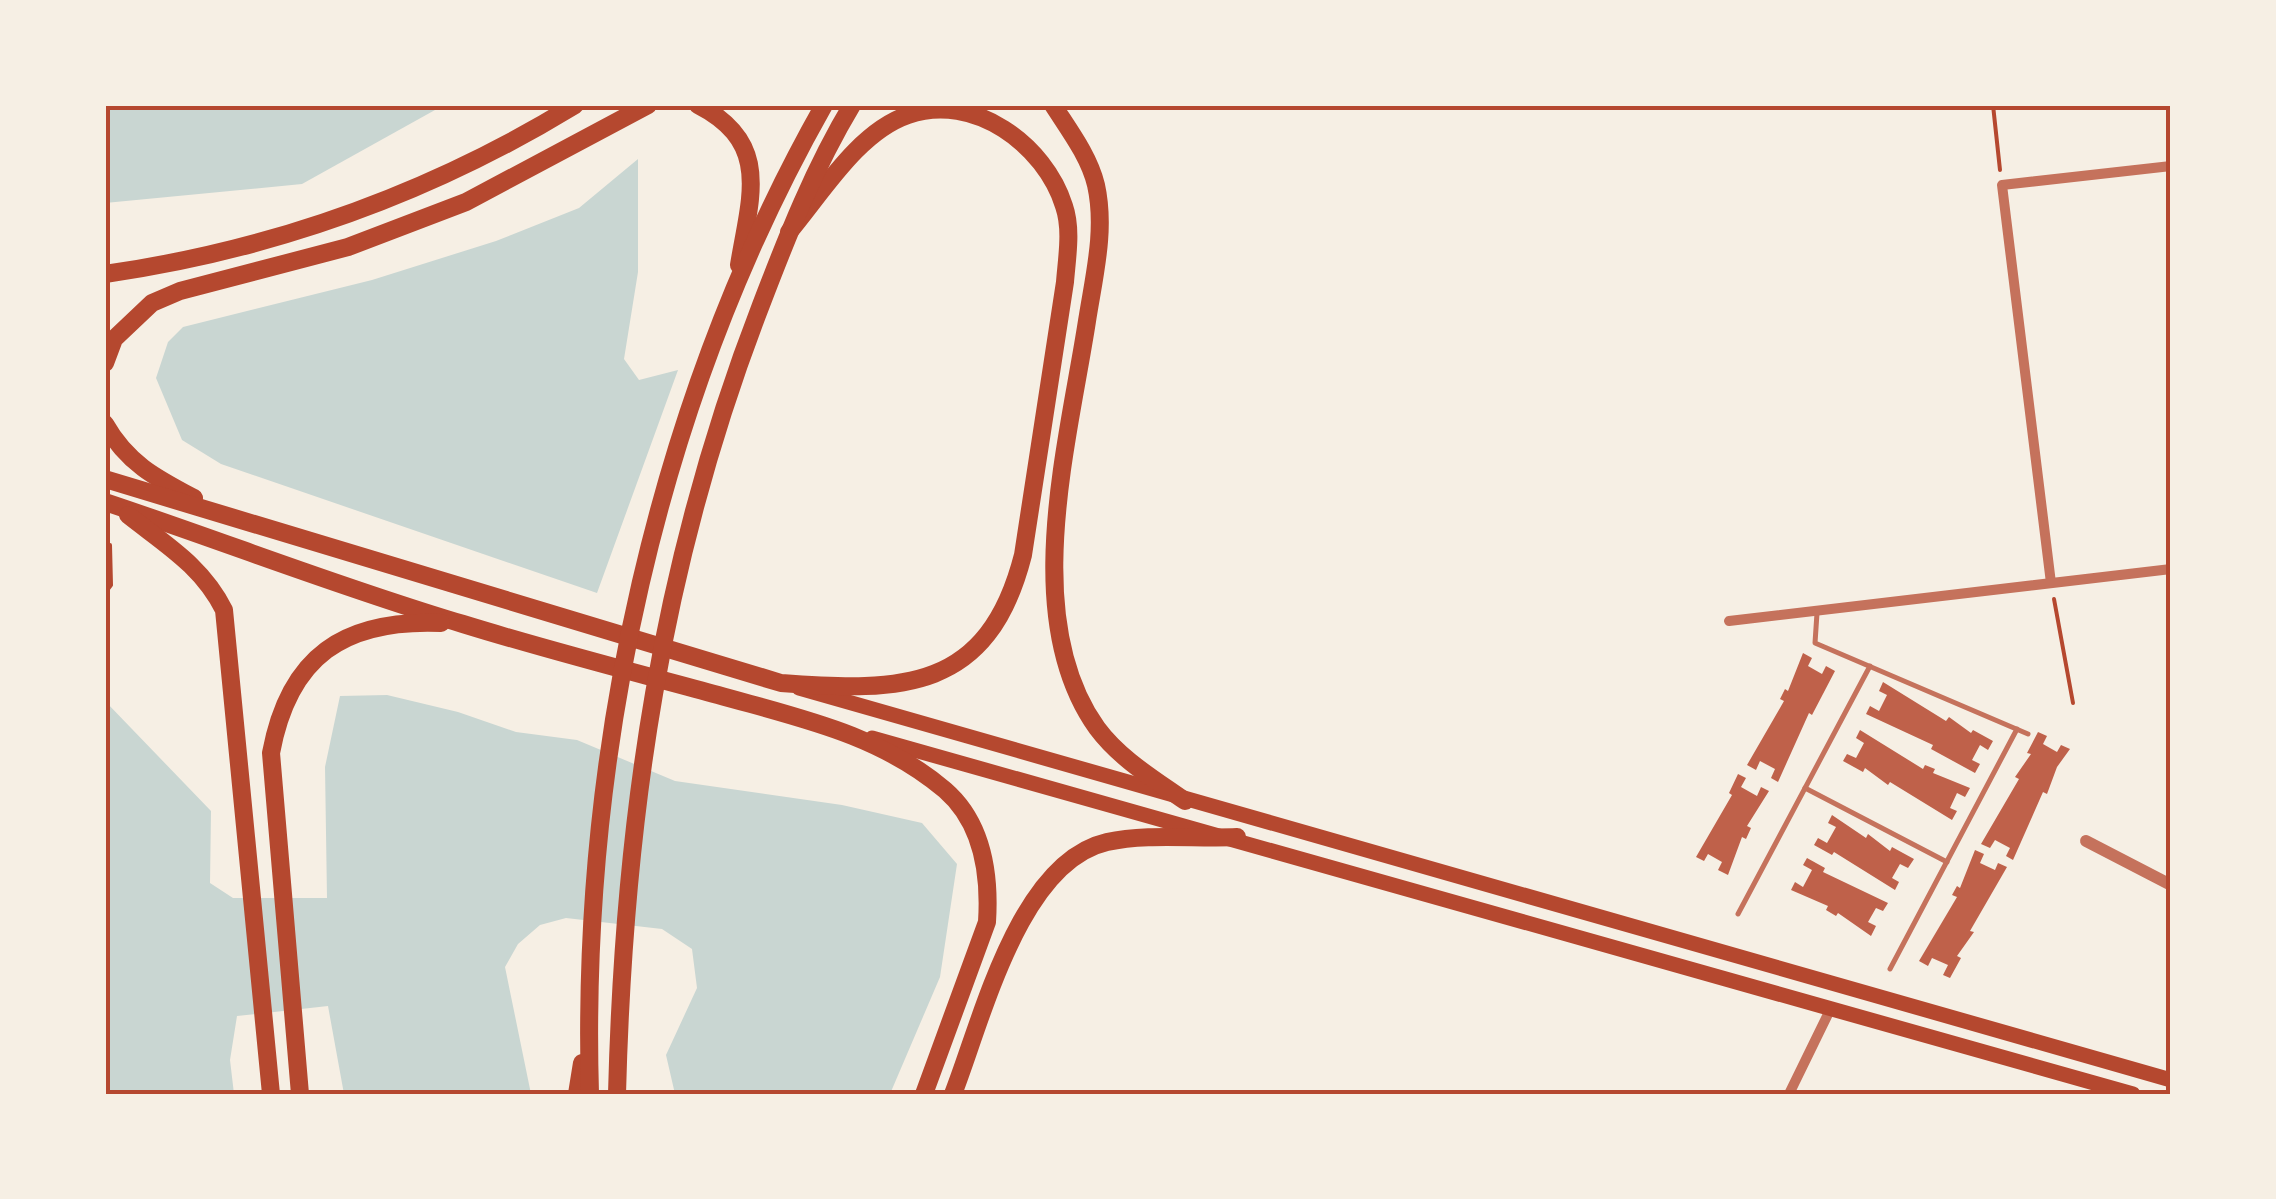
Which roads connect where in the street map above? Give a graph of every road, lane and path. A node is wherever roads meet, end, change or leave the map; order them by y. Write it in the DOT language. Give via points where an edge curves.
graph roads {
  1 [pos="575,105"];
  2 [pos="648,105"];
  3 [pos="698,105"];
  4 [pos="824,105"];
  5 [pos="852,105"];
  6 [pos="1053,105"];
  7 [pos="1993,105"];
  8 [pos="2171,166"];
  9 [pos="2002,185"];
  10 [pos="789,232"];
  11 [pos="105,274"];
  12 [pos="735,290"];
  13 [pos="105,363"];
  14 [pos="105,424"];
  15 [pos="105,479"];
  16 [pos="110,504"];
  17 [pos="235,519"];
  18 [pos="110,545"];
  19 [pos="2171,570"];
  20 [pos="2051,583"];
  21 [pos="105,592"];
  22 [pos="1818,610"];
  23 [pos="1728,620"];
  24 [pos="462,624"];
  25 [pos="1870,666"];
  26 [pos="781,683"];
  27 [pos="2073,703"];
  28 [pos="2017,729"];
  29 [pos="858,734"];
  30 [pos="2028,734"];
  31 [pos="1805,788"];
  32 [pos="1184,801"];
  33 [pos="1236,838"];
  34 [pos="2086,841"];
  35 [pos="1947,862"];
  36 [pos="2171,885"];
  37 [pos="1738,914"];
  38 [pos="1890,969"];
  39 [pos="1830,1010"];
  40 [pos="588,1023"];
  41 [pos="2171,1080"];
  42 [pos="271,1094"];
  43 [pos="300,1094"];
  44 [pos="576,1094"];
  45 [pos="590,1094"];
  46 [pos="617,1094"];
  47 [pos="924,1094"];
  48 [pos="953,1094"];
  49 [pos="1788,1094"];
  50 [pos="2134,1094"];
  1 -- 11 [label="highway" via="507,146 355,212 280,238"];
  2 -- 13 [label="highway" via="466,202 348,247 152,303 114,339"];
  3 -- 12 [label="highway" via="730,126 751,164"];
  4 -- 12 [label="highway"];
  5 -- 10 [label="highway"];
  6 -- 32 [label="highway" via="1087,163 1100,207 1054,571 1058,636 1072,683 1098,728"];
  7 -- 9 [label="path"];
  8 -- 9 [label="street"];
  9 -- 20 [label="street"];
  10 -- 26 [label="highway" via="882,129 909,114 935,111 999,125 1024,142 1050,173 1065,207 1069,246 1023,555 1012,595 990,631 968,653 917,680 882,688"];
  10 -- 46 [label="highway" via="699,486 648,722 629,848"];
  12 -- 40 [label="highway" via="668,477 616,716"];
  14 -- 17 [label="highway" via="120,451 147,474"];
  15 -- 17 [label="highway"];
  16 -- 24 [label="highway"];
  16 -- 42 [label="highway" via="189,560 224,610"];
  17 -- 26 [label="highway"];
  18 -- 21 [label="path" via="111,586"];
  19 -- 20 [label="street"];
  20 -- 22 [label="street"];
  20 -- 27 [label="path"];
  22 -- 23 [label="street"];
  22 -- 25 [label="lane" via="1816,643"];
  24 -- 29 [label="highway"];
  24 -- 43 [label="highway" via="406,622 342,638 310,662 289,693 271,753"];
  25 -- 28 [label="lane"];
  25 -- 31 [label="lane"];
  26 -- 32 [label="main road"];
  28 -- 30 [label="lane"];
  28 -- 35 [label="lane"];
  29 -- 33 [label="main road"];
  29 -- 47 [label="highway" via="950,794 978,838 988,870 986,922"];
  31 -- 35 [label="lane"];
  31 -- 37 [label="lane"];
  32 -- 41 [label="main road"];
  33 -- 39 [label="main road"];
  33 -- 48 [label="highway" via="1106,842 1058,868 1014,935"];
  34 -- 36 [label="street"];
  35 -- 38 [label="lane"];
  39 -- 49 [label="street"];
  39 -- 50 [label="main road"];
  40 -- 44 [label="highway"];
  40 -- 45 [label="highway"];
}
